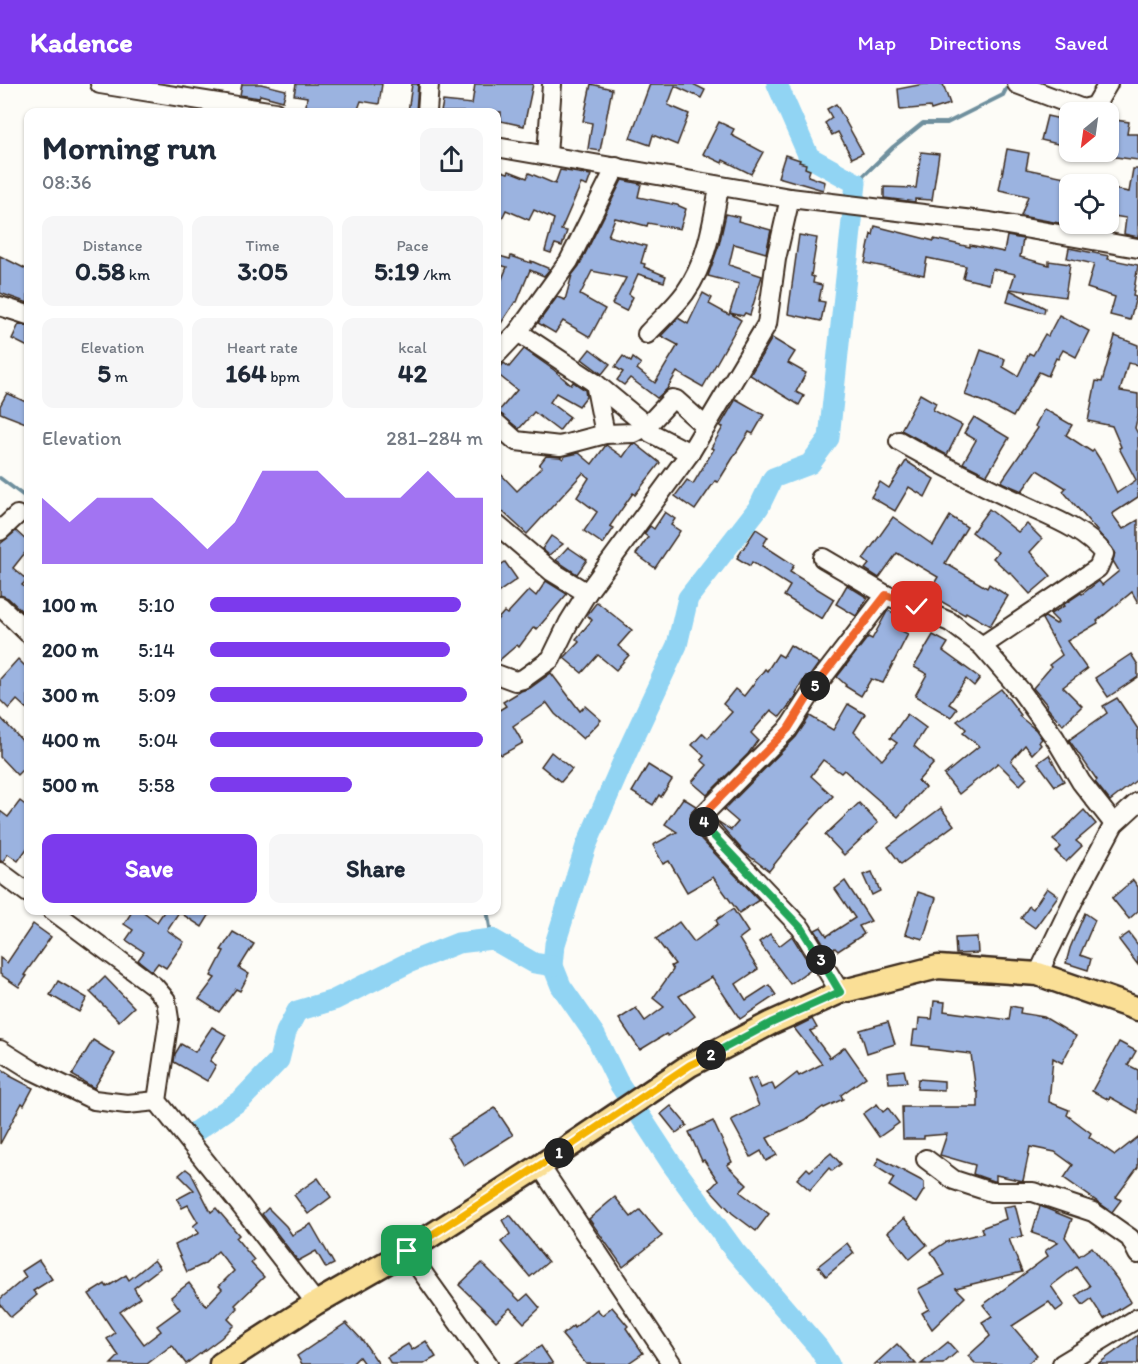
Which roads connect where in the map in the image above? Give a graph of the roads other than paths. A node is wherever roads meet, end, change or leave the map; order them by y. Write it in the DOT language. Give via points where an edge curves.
graph roads {
  1 [pos="100,84"];
  2 [pos="429,84"];
  3 [pos="552,84"];
  4 [pos="1017,84"];
  5 [pos="1108,84"];
  6 [pos="224,108"];
  7 [pos="427,108"];
  8 [pos="501,148"];
  9 [pos="547,155"];
  10 [pos="616,167"];
  11 [pos="719,187"];
  12 [pos="790,198"];
  13 [pos="1138,248"];
  14 [pos="0,306"];
  15 [pos="24,314"];
  16 [pos="518,332"];
  17 [pos="647,334"];
  18 [pos="501,350"];
  19 [pos="595,383"];
  20 [pos="647,426"];
  21 [pos="706,427"];
  22 [pos="501,428"];
  23 [pos="605,434"];
  24 [pos="899,441"];
  25 [pos="690,453"];
  26 [pos="17,515"];
  27 [pos="501,528"];
  28 [pos="0,531"];
  29 [pos="823,558"];
  30 [pos="587,593"];
  31 [pos="886,595"];
  32 [pos="0,606"];
  33 [pos="24,629"];
  34 [pos="982,646"];
  35 [pos="501,676"];
  36 [pos="1138,802"];
  37 [pos="1114,824"];
  38 [pos="0,872"];
  39 [pos="24,886"];
  40 [pos="59,915"];
  41 [pos="1038,974"];
  42 [pos="840,992"];
  43 [pos="1138,1009"];
  44 [pos="0,1050"];
  45 [pos="157,1101"];
  46 [pos="926,1158"];
  47 [pos="540,1166"];
  48 [pos="1135,1241"];
  49 [pos="407,1251"];
  50 [pos="316,1303"];
  51 [pos="1138,1318"];
  52 [pos="220,1364"];
  53 [pos="488,1364"];
  54 [pos="672,1364"];
  55 [pos="1062,1364"];
  1 -- 6 [label="street"];
  2 -- 7 [label="street"];
  3 -- 9 [label="street"];
  4 -- 5 [label="street" via="1083,109 1095,106"];
  8 -- 9 [label="street"];
  9 -- 10 [label="street"];
  10 -- 11 [label="street"];
  10 -- 16 [label="street" via="569,261"];
  11 -- 12 [label="street"];
  11 -- 17 [label="street" via="702,261 685,293"];
  12 -- 13 [label="street" via="990,222"];
  12 -- 21 [label="street" via="767,324"];
  14 -- 15 [label="street"];
  16 -- 18 [label="street"];
  16 -- 19 [label="street"];
  19 -- 20 [label="street"];
  19 -- 23 [label="street"];
  20 -- 21 [label="street" via="672,399"];
  20 -- 23 [label="street" via="634,433"];
  20 -- 25 [label="street" via="651,433"];
  21 -- 25 [label="street"];
  22 -- 23 [label="street" via="516,441 560,446"];
  24 -- 34 [label="street" via="1067,525 1095,542 1104,554 1098,568"];
  25 -- 30 [label="street"];
  26 -- 28 [label="street"];
  27 -- 30 [label="street" via="551,571"];
  29 -- 31 [label="street"];
  30 -- 35 [label="street" via="551,659 523,679 515,681"];
  31 -- 34 [label="street" via="950,622"];
  31 -- 42 [label="street" via="788,729 701,817 711,833 801,928"];
  32 -- 33 [label="street"];
  34 -- 37 [label="street" via="1021,691"];
  36 -- 37 [label="street"];
  37 -- 41 [label="street"];
  38 -- 39 [label="street"];
  40 -- 45 [label="street" via="166,1000 169,1019"];
  41 -- 42 [label="main road" via="938,967"];
  41 -- 43 [label="main road"];
  42 -- 47 [label="main road" via="690,1065"];
  44 -- 45 [label="street" via="94,1100 127,1104"];
  45 -- 50 [label="street"];
  46 -- 48 [label="street" via="954,1180 991,1192 1033,1192 1093,1212"];
  47 -- 49 [label="main road"];
  47 -- 54 [label="street"];
  49 -- 50 [label="main road"];
  49 -- 53 [label="street"];
  50 -- 52 [label="main road"];
  51 -- 55 [label="street"];
}
